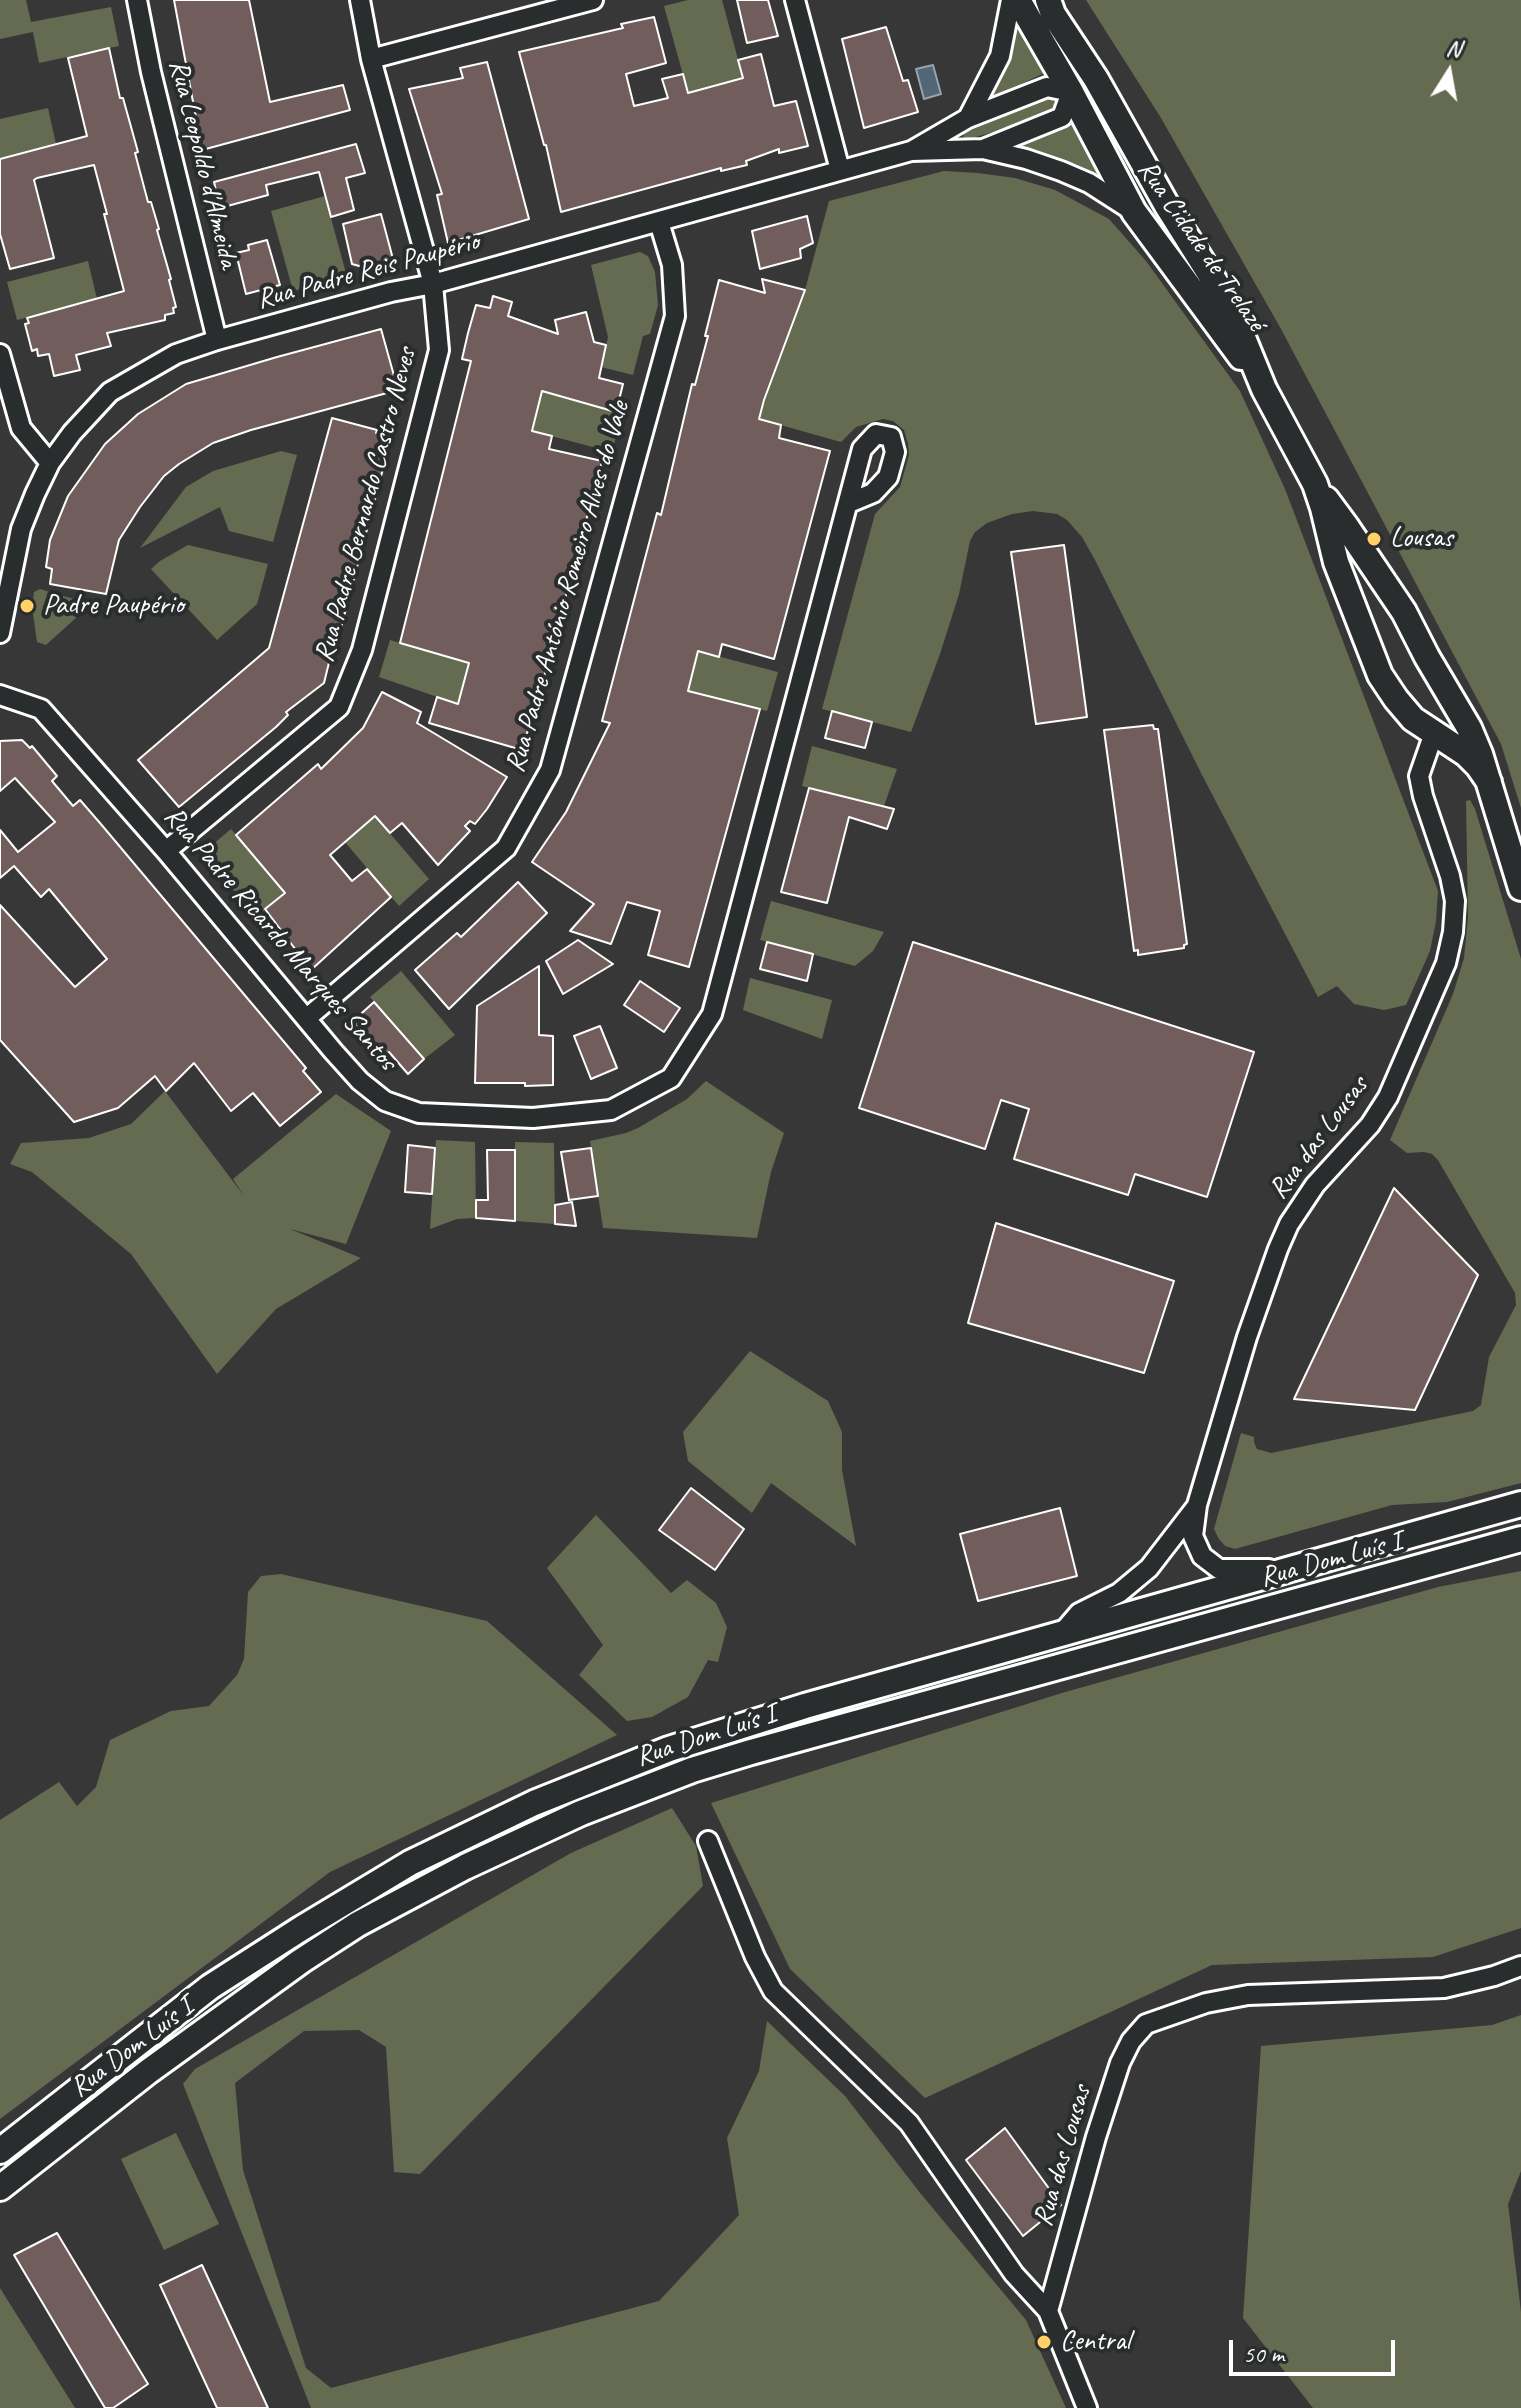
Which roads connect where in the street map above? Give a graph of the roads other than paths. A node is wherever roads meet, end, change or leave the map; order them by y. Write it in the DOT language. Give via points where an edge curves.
graph roads {
  1 [pos="137,0"];
  2 [pos="360,0"];
  3 [pos="593,0"];
  4 [pos="795,0"];
  5 [pos="1011,0"];
  6 [pos="1018,0"];
  7 [pos="1048,0"];
  8 [pos="371,59"];
  9 [pos="1096,79"];
  10 [pos="1071,92"];
  11 [pos="968,118"];
  12 [pos="983,149"];
  13 [pos="911,151"];
  14 [pos="840,170"];
  15 [pos="1134,212"];
  16 [pos="659,222"];
  17 [pos="433,284"];
  18 [pos="217,340"];
  19 [pos="0,354"];
  20 [pos="1264,389"];
  21 [pos="50,463"];
  22 [pos="1315,484"];
  23 [pos="849,503"];
  24 [pos="1388,586"];
  25 [pos="1351,603"];
  26 [pos="0,633"];
  27 [pos="1439,677"];
  28 [pos="0,695"];
  29 [pos="1434,733"];
  30 [pos="1457,749"];
  31 [pos="1424,759"];
  32 [pos="1489,782"];
  33 [pos="166,851"];
  34 [pos="1521,888"];
  35 [pos="307,1018"];
  36 [pos="1521,1504"];
  37 [pos="1197,1505"];
  38 [pos="1521,1539"];
  39 [pos="1292,1569"];
  40 [pos="1061,1634"];
  41 [pos="708,1841"];
  42 [pos="1521,1966"];
  43 [pos="0,2151"];
  44 [pos="0,2188"];
  45 [pos="1048,2311"];
  46 [pos="1085,2406"];
  1 -- 18 [label="street, Rua Leopoldo d'Almeida"];
  2 -- 8 [label="street, Rua Padre Bernardo Castro Neves"];
  3 -- 8 [label="street"];
  4 -- 14 [label="street"];
  5 -- 11 [label="street" via="1000,56"];
  6 -- 10 [label="main road, Rua Cidade de Trelazé"];
  7 -- 9 [label="main road, Rua Cidade de Trelazé"];
  8 -- 17 [label="street, Rua Padre Bernardo Castro Neves"];
  9 -- 10 [label="street"];
  9 -- 20 [label="main road, Rua Cidade de Trelazé" via="1230,306"];
  10 -- 11 [label="street, Rua Padre Reis Paupério" via="1047,87"];
  10 -- 12 [label="street, Rua Padre Reis Paupério" via="1062,117"];
  10 -- 15 [label="main road, Rua Cidade de Trelazé"];
  11 -- 13 [label="street, Rua Padre Reis Paupério"];
  12 -- 13 [label="street, Rua Padre Reis Paupério"];
  12 -- 15 [label="street, Rua Padre Reis Paupério" via="1061,171"];
  13 -- 14 [label="street, Rua Padre Reis Paupério"];
  14 -- 16 [label="street, Rua Padre Reis Paupério"];
  15 -- 20 [label="main road, Rua Cidade de Trelazé"];
  16 -- 17 [label="street, Rua Padre Reis Paupério"];
  16 -- 35 [label="street, Rua Padre António Romeiro Alves do Vale" via="672,265 675,316 550,770 506,848"];
  17 -- 18 [label="street, Rua Padre Reis Paupério"];
  17 -- 33 [label="street, Rua Padre Bernardo Castro Neves" via="439,350 362,650 339,707"];
  18 -- 21 [label="street, Rua Padre Reis Paupério" via="176,354 110,392"];
  19 -- 21 [label="street" via="21,428"];
  20 -- 22 [label="main road, Rua Cidade de Trelazé"];
  21 -- 26 [label="street, Rua Padre Reis Paupério" via="21,529"];
  22 -- 24 [label="main road, Rua Cidade de Trelazé"];
  22 -- 25 [label="main road, Rua Cidade de Trelazé"];
  23 -- 35 [label="street, Rua Padre Ricardo Marques Santos" via="712,1014 671,1078 611,1110 533,1118 419,1113 385,1101 360,1081"];
  24 -- 25 [label="main road"];
  24 -- 27 [label="main road, Rua Cidade de Trelazé"];
  25 -- 29 [label="main road, Rua Cidade de Trelazé" via="1380,675 1413,719"];
  27 -- 29 [label="main road, Rua Cidade de Trelazé" via="1442,703"];
  27 -- 32 [label="main road, Rua Cidade de Trelazé" via="1469,728"];
  28 -- 33 [label="street, Rua Padre Ricardo Marques Santos" via="41,709"];
  29 -- 30 [label="main road, Rua Cidade de Trelazé"];
  29 -- 31 [label="street, Rua das Lousas"];
  30 -- 31 [label="street" via="1439,748"];
  30 -- 32 [label="main road, Rua Cidade de Trelazé"];
  31 -- 37 [label="street, Rua das Lousas" via="1419,776 1423,796 1455,901 1446,963 1388,1097 1289,1224 1247,1337"];
  32 -- 34 [label="main road, Rua Cidade de Trelazé"];
  33 -- 35 [label="street, Rua Padre Ricardo Marques Santos"];
  36 -- 39 [label="main road, Rua Dom Luís I"];
  37 -- 39 [label="street, Rua das Lousas" via="1193,1536 1202,1556 1219,1569"];
  37 -- 40 [label="street, Rua das Lousas" via="1149,1568 1119,1593 1079,1613"];
  38 -- 44 [label="main road, Rua Dom Luís I" via="751,1752 581,1813 358,1924 149,2071"];
  39 -- 40 [label="main road, Rua Dom Luís I"];
  40 -- 43 [label="main road, Rua Dom Luís I" via="669,1749 534,1803 410,1863 210,1987"];
  41 -- 45 [label="street" via="773,1991 909,2123 1014,2274"];
  42 -- 45 [label="street, Rua das Lousas" via="1444,1988 1248,1995 1146,2024 1120,2063"];
  45 -- 46 [label="street"];
}
